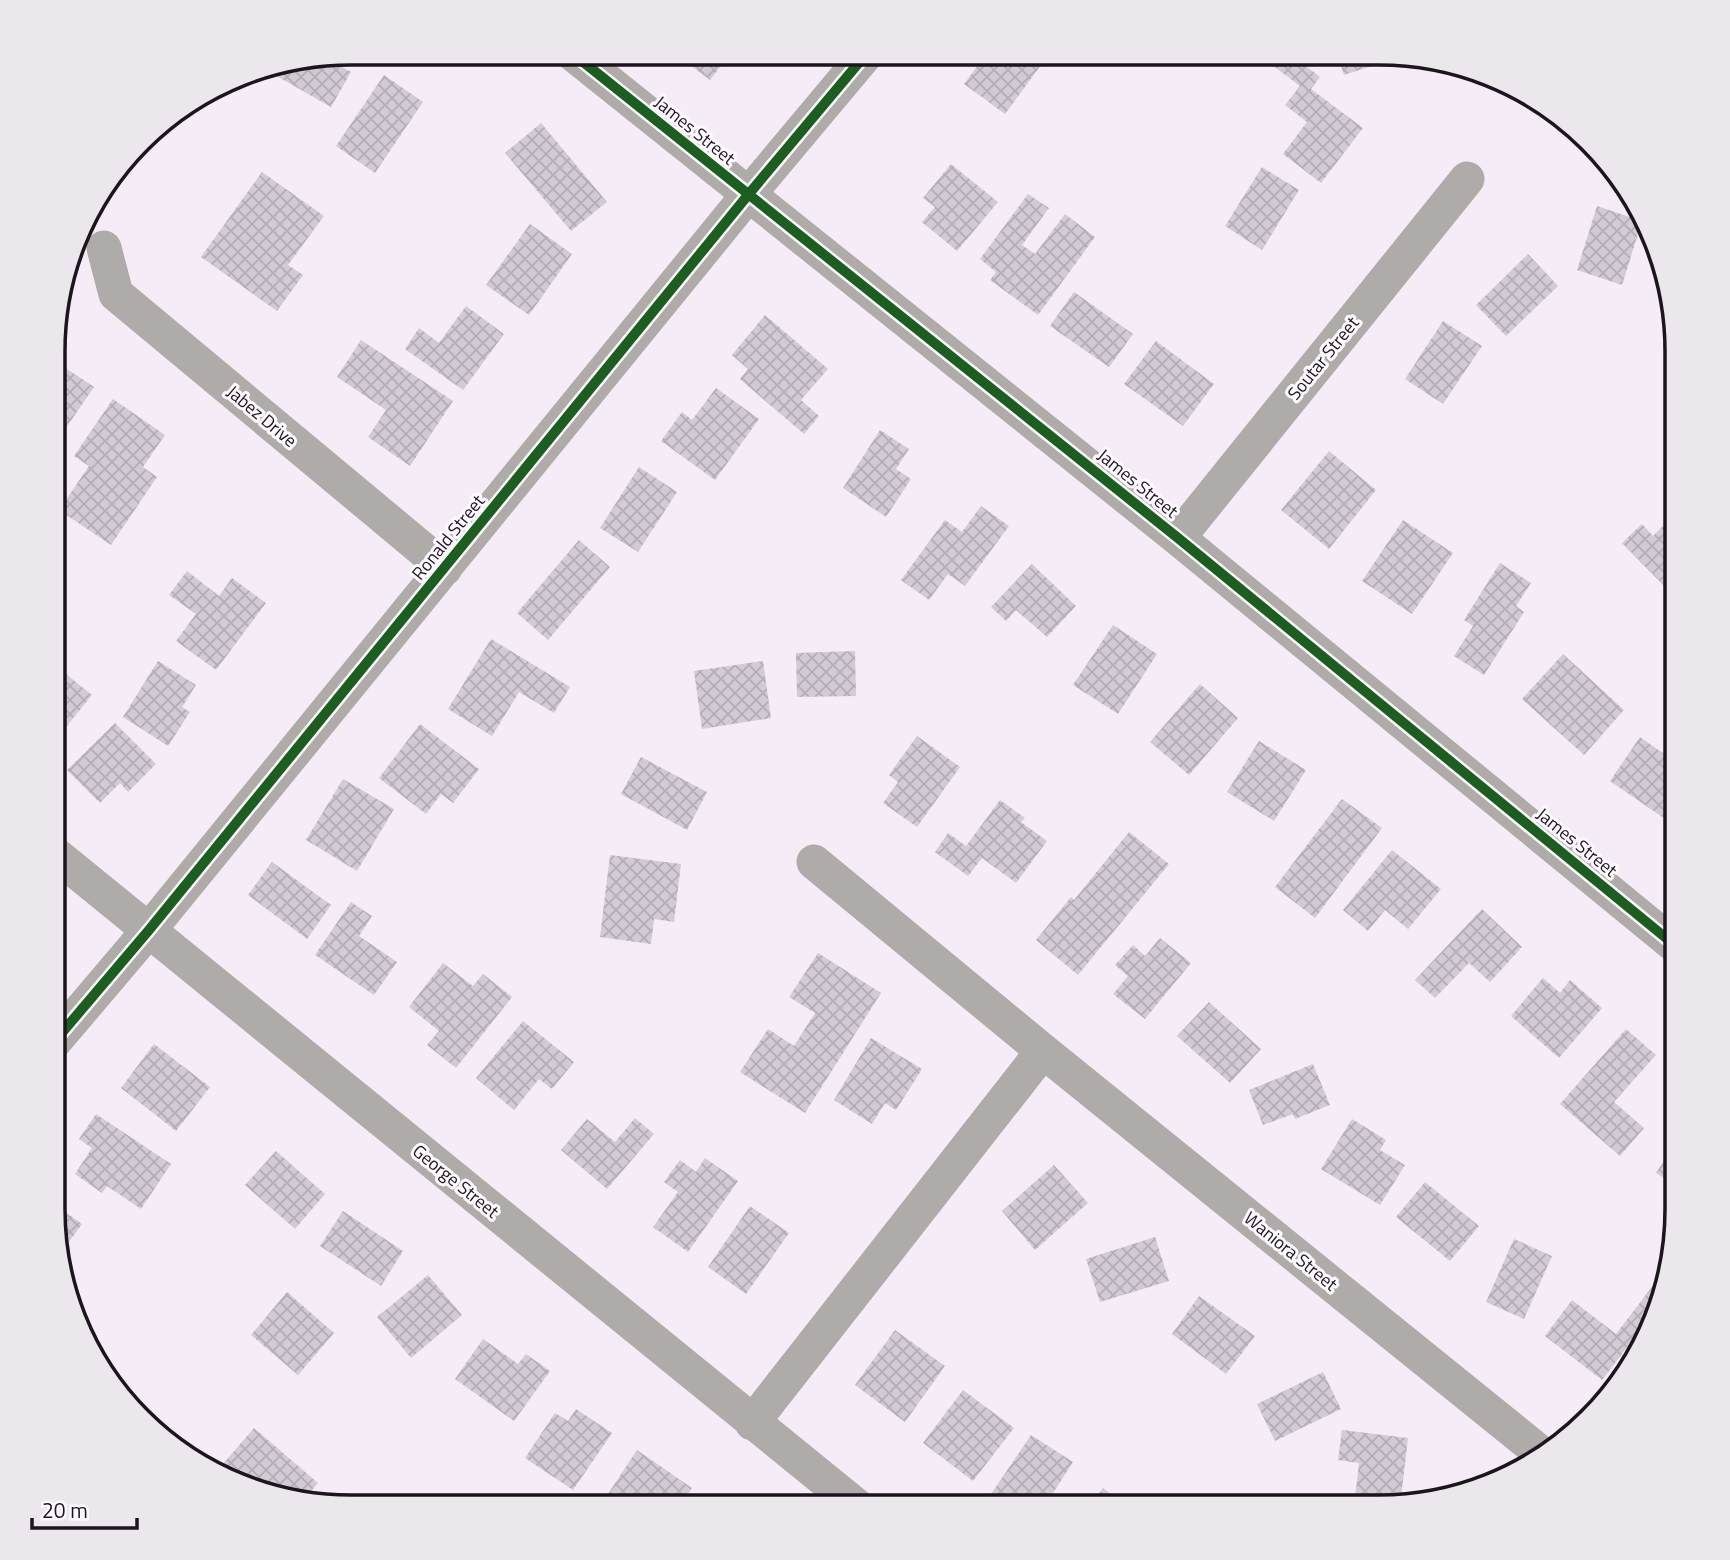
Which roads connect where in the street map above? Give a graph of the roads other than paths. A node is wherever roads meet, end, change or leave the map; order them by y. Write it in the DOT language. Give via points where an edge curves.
graph roads {
  1 [pos="587,65"];
  2 [pos="857,65"];
  3 [pos="1467,179"];
  4 [pos="748,195"];
  5 [pos="104,248"];
  6 [pos="1178,538"];
  7 [pos="445,568"];
  8 [pos="65,862"];
  9 [pos="814,862"];
  10 [pos="149,930"];
  11 [pos="1665,937"];
  12 [pos="65,1029"];
  13 [pos="1043,1051"];
  14 [pos="752,1423"];
  15 [pos="1532,1450"];
  16 [pos="843,1495"];
  1 -- 4 [label="street, James Street"];
  2 -- 4 [label="street, Ronald Street"];
  3 -- 6 [label="street, Soutar Street"];
  4 -- 6 [label="street, James Street"];
  4 -- 7 [label="street, Ronald Street"];
  5 -- 7 [label="street, Jabez Drive" via="116,294"];
  6 -- 11 [label="street, James Street"];
  7 -- 10 [label="street, Ronald Street"];
  8 -- 10 [label="street, George Street"];
  9 -- 13 [label="street, Waniora Street"];
  10 -- 12 [label="street, Ronald Street"];
  10 -- 14 [label="street, George Street"];
  13 -- 14 [label="street"];
  13 -- 15 [label="street, Waniora Street"];
  14 -- 16 [label="street, George Street"];
}
